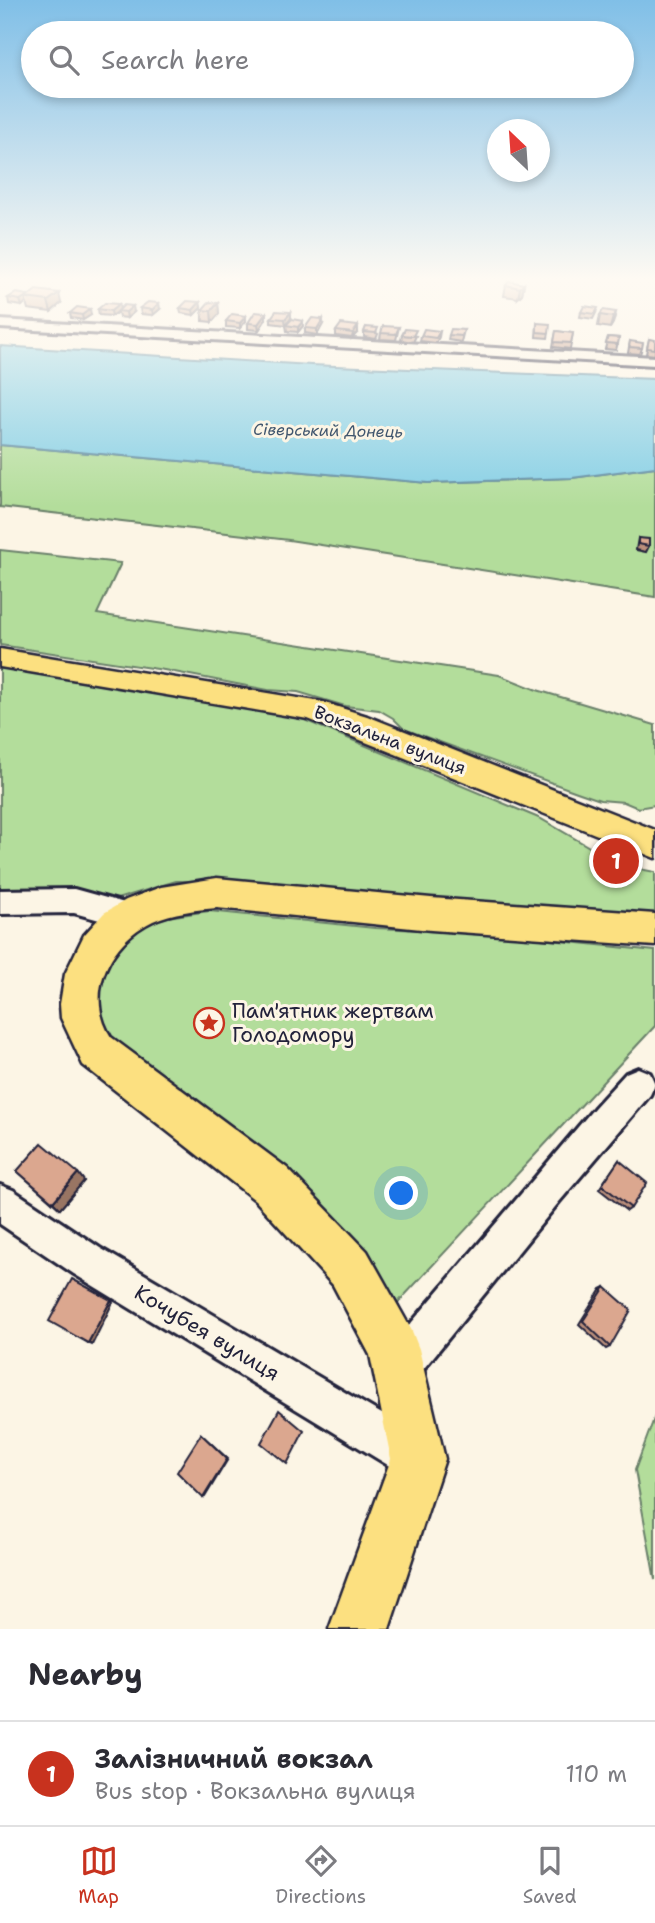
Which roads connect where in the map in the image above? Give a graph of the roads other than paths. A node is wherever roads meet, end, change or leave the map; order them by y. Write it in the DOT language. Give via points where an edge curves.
graph roads {
  1 [pos="549,355"];
  2 [pos="655,361"];
  3 [pos="0,658"];
  4 [pos="651,841"];
  5 [pos="0,902"];
  6 [pos="129,916"];
  7 [pos="645,930"];
  8 [pos="638,1084"];
  9 [pos="0,1203"];
  10 [pos="398,1369"];
  11 [pos="418,1459"];
  12 [pos="359,1629"];
  1 -- 2 [label="street"];
  3 -- 4 [label="main road, Вокзальна вулиця" via="311,709"];
  5 -- 6 [label="street" via="74,901"];
  6 -- 7 [label="main road" via="155,904 217,893"];
  6 -- 10 [label="main road" via="111,929 86,971 80,1006 86,1034 97,1051 271,1184 350,1268 394,1349"];
  8 -- 10 [label="street" via="531,1205"];
  9 -- 11 [label="street, Кочубея вулиця"];
  10 -- 11 [label="main road"];
  11 -- 12 [label="main road"];
}
